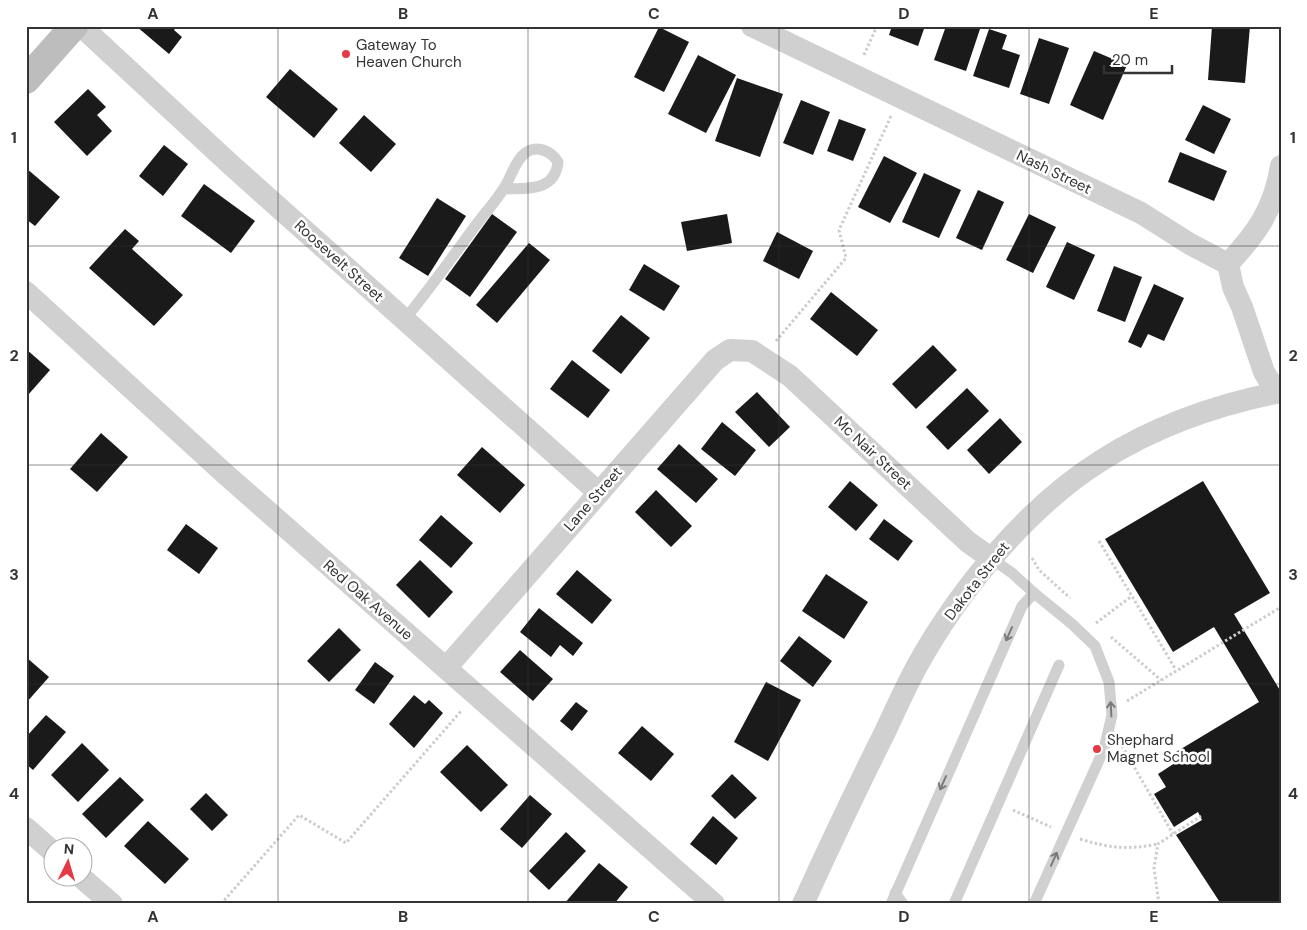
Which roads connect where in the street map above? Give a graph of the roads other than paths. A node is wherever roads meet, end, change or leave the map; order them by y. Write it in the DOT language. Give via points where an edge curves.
graph roads {
  1 [pos="74,26"];
  2 [pos="81,26"];
  3 [pos="752,26"];
  4 [pos="26,80"];
  5 [pos="1281,166"];
  6 [pos="504,189"];
  7 [pos="1228,264"];
  8 [pos="26,292"];
  9 [pos="404,320"];
  10 [pos="752,351"];
  11 [pos="1279,392"];
  12 [pos="599,493"];
  13 [pos="992,559"];
  14 [pos="1034,593"];
  15 [pos="1059,665"];
  16 [pos="446,668"];
  17 [pos="26,828"];
  18 [pos="42,842"];
  19 [pos="92,887"];
  20 [pos="892,898"];
  21 [pos="112,904"];
  22 [pos="714,904"];
  23 [pos="803,904"];
  24 [pos="904,904"];
  25 [pos="954,904"];
  26 [pos="1034,904"];
  1 -- 4 [label="main road"];
  2 -- 9 [label="street, Roosevelt Street"];
  3 -- 7 [label="street, Nash Street" via="1140,213"];
  5 -- 7 [label="street" via="1277,188 1264,218"];
  6 -- 6 [label="lane" via="523,155 532,150 553,154 558,162 557,172 549,183 536,188"];
  6 -- 9 [label="lane"];
  7 -- 11 [label="street" via="1264,372"];
  8 -- 16 [label="street, Red Oak Avenue" via="223,472"];
  9 -- 12 [label="street, Roosevelt Street"];
  10 -- 12 [label="street, Lane Street" via="730,350 715,360"];
  10 -- 13 [label="street, Mc Nair Street" via="790,376 968,542"];
  11 -- 13 [label="street, Dakota Street" via="1194,415 1102,460 1057,492"];
  12 -- 16 [label="street, Lane Street"];
  13 -- 14 [label="lane"];
  13 -- 23 [label="street, Dakota Street" via="944,623 918,666"];
  14 -- 20 [label="lane, one-way" via="1022,606"];
  26 -- 14 [label="lane, one-way" via="1104,749 1112,715 1109,682 1095,646"];
  15 -- 25 [label="lane"];
  16 -- 22 [label="street, Red Oak Avenue"];
  17 -- 18 [label="street"];
  19 -- 21 [label="street"];
  20 -- 24 [label="lane"];
}
